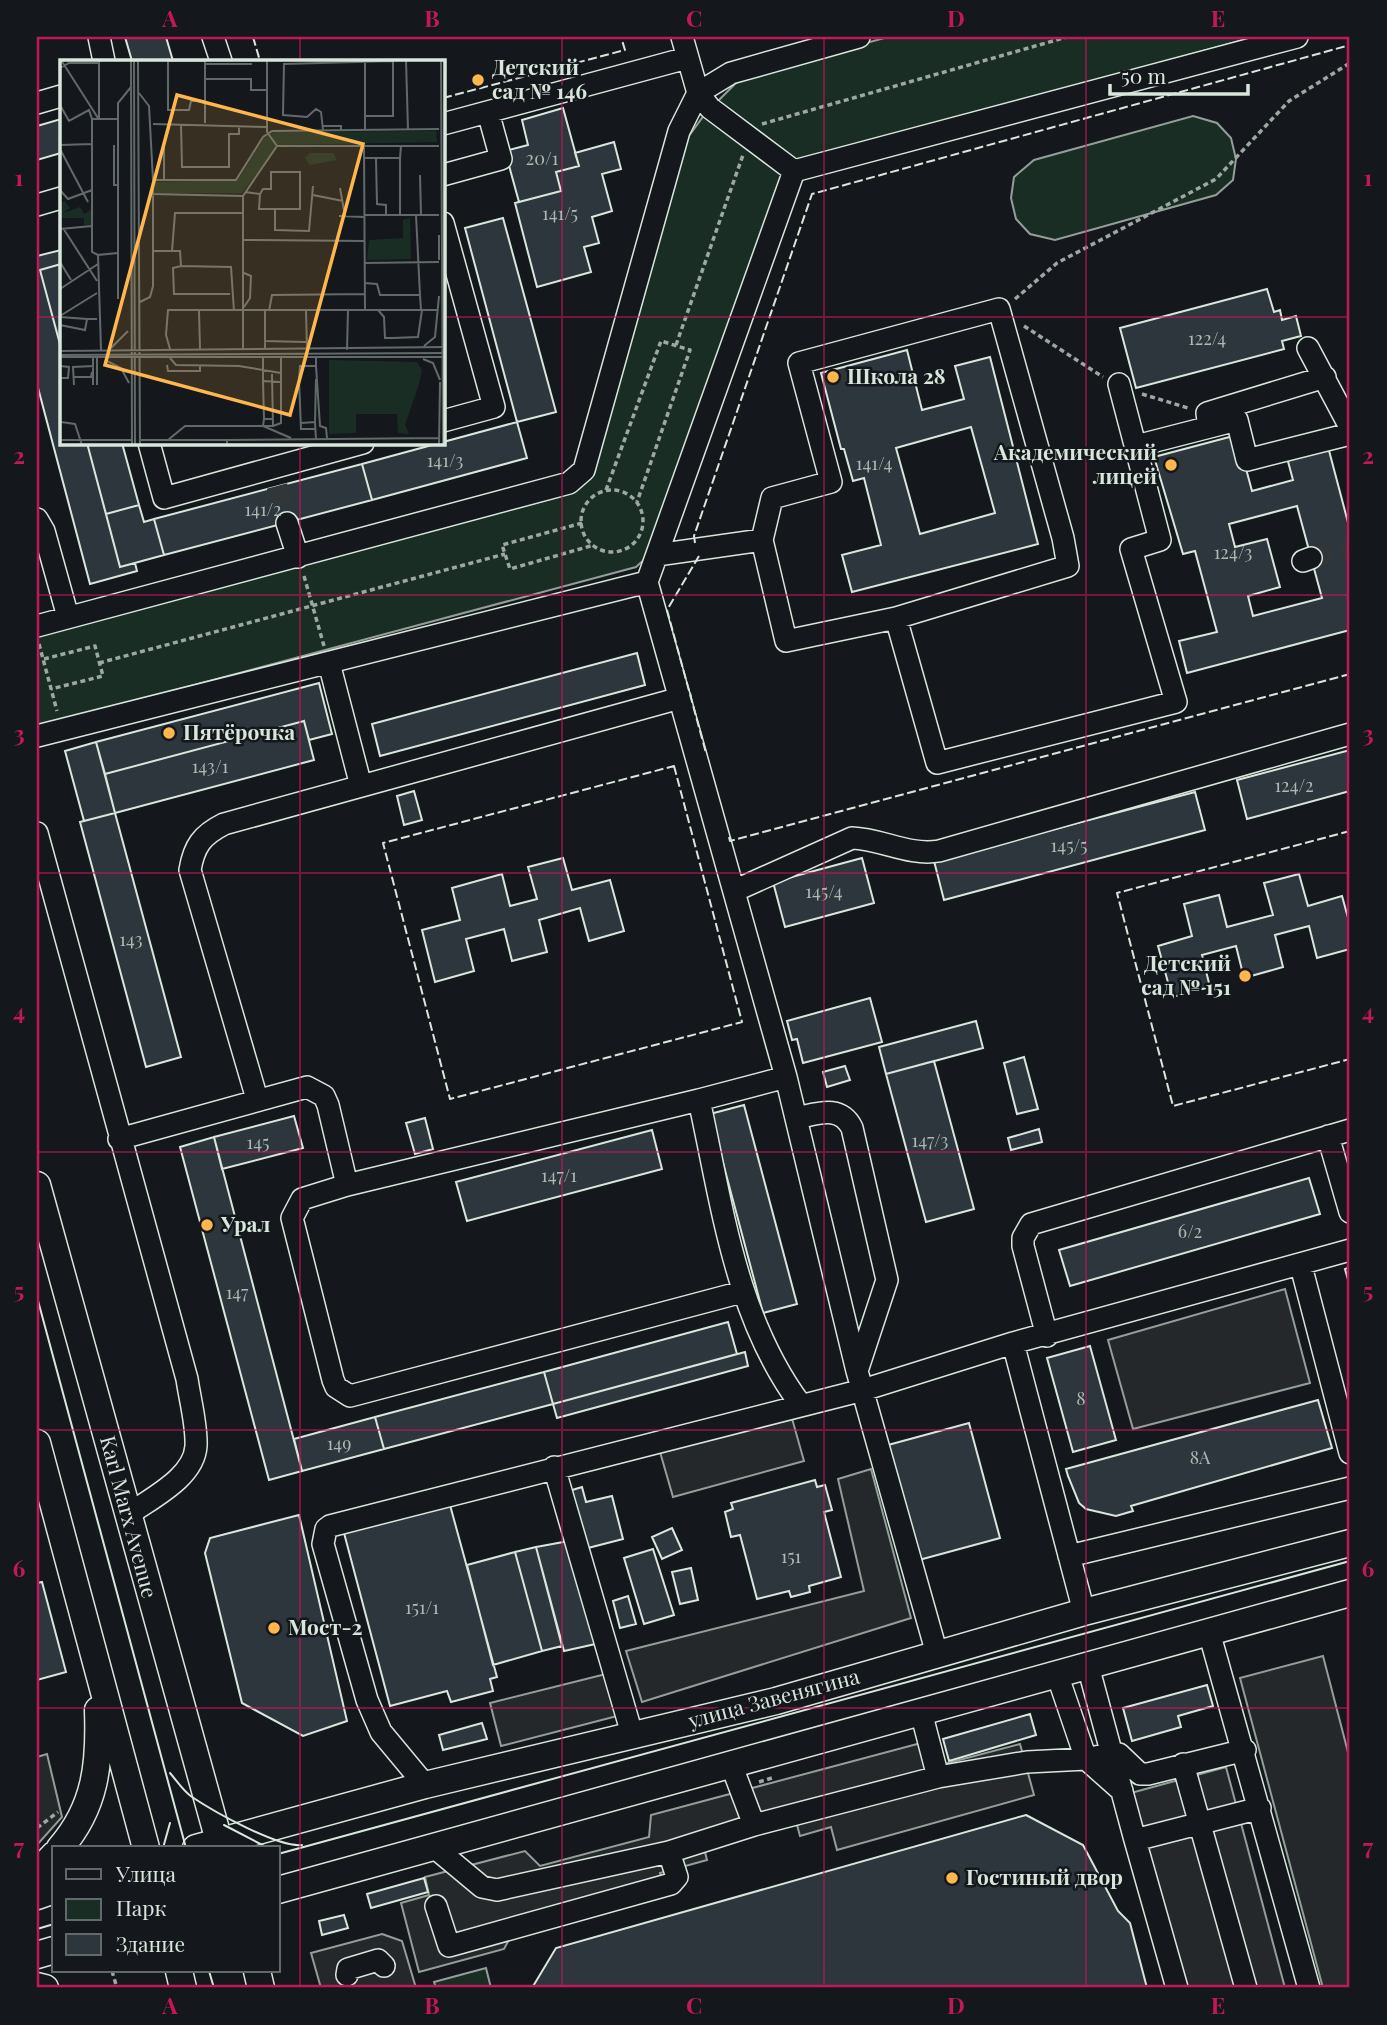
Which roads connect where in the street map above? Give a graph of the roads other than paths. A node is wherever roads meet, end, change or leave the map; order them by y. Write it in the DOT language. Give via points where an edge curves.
graph roads {
  1 [pos="99,37"];
  2 [pos="214,37"];
  3 [pos="859,37"];
  4 [pos="1297,37"];
  5 [pos="685,47"];
  6 [pos="104,60"];
  7 [pos="220,60"];
  8 [pos="698,93"];
  9 [pos="60,96"];
  10 [pos="37,103"];
  11 [pos="488,112"];
  12 [pos="444,124"];
  13 [pos="794,171"];
  14 [pos="444,175"];
  15 [pos="60,198"];
  16 [pos="37,205"];
  17 [pos="444,227"];
  18 [pos="1308,348"];
  19 [pos="1325,377"];
  20 [pos="1119,384"];
  21 [pos="1208,420"];
  22 [pos="444,421"];
  23 [pos="1350,426"];
  24 [pos="1350,434"];
  25 [pos="149,444"];
  26 [pos="360,444"];
  27 [pos="1136,446"];
  28 [pos="37,519"];
  29 [pos="287,523"];
  30 [pos="762,540"];
  31 [pos="657,555"];
  32 [pos="298,557"];
  33 [pos="647,582"];
  34 [pos="68,617"];
  35 [pos="896,618"];
  36 [pos="37,626"];
  37 [pos="329,663"];
  38 [pos="680,698"];
  39 [pos="1350,734"];
  40 [pos="37,736"];
  41 [pos="361,786"];
  42 [pos="37,833"];
  43 [pos="734,891"];
  44 [pos="786,1077"];
  45 [pos="257,1099"];
  46 [pos="699,1100"];
  47 [pos="796,1118"];
  48 [pos="1350,1130"];
  49 [pos="1328,1136"];
  50 [pos="119,1139"];
  51 [pos="37,1185"];
  52 [pos="347,1185"];
  53 [pos="1350,1212"];
  54 [pos="1350,1250"];
  55 [pos="1301,1266"];
  56 [pos="742,1292"];
  57 [pos="1047,1336"];
  58 [pos="1013,1343"];
  59 [pos="860,1380"];
  60 [pos="801,1405"];
  61 [pos="37,1443"];
  62 [pos="1350,1453"];
  63 [pos="554,1466"];
  64 [pos="1350,1488"];
  65 [pos="128,1515"];
  66 [pos="1350,1543"];
  67 [pos="1069,1556"];
  68 [pos="1350,1593"];
  69 [pos="1084,1612"];
  70 [pos="1209,1632"];
  71 [pos="937,1654"];
  72 [pos="1088,1665"];
  73 [pos="97,1667"];
  74 [pos="1057,1674"];
  75 [pos="920,1712"];
  76 [pos="632,1734"];
  77 [pos="1244,1750"];
  78 [pos="1114,1753"];
  79 [pos="1086,1759"];
  80 [pos="731,1764"];
  81 [pos="1183,1764"];
  82 [pos="938,1777"];
  83 [pos="425,1784"];
  84 [pos="1122,1791"];
  85 [pos="1260,1808"];
  86 [pos="754,1825"];
  87 [pos="1200,1825"];
  88 [pos="1135,1840"];
  89 [pos="61,1846"];
  90 [pos="145,1846"];
  91 [pos="212,1846"];
  92 [pos="434,1847"];
  93 [pos="669,1852"];
  94 [pos="52,1857"];
  95 [pos="37,1873"];
  96 [pos="280,1888"];
  97 [pos="436,1906"];
  98 [pos="384,1966"];
  99 [pos="347,1975"];
  100 [pos="37,1986"];
  101 [pos="45,1988"];
  102 [pos="1177,1988"];
  103 [pos="1246,1988"];
  104 [pos="1309,1988"];
  1 -- 6 [label="lane"];
  2 -- 7 [label="lane"];
  3 -- 8 [label="lane" via="731,73"];
  4 -- 13 [label="lane"];
  5 -- 8 [label="lane"];
  5 -- 11 [label="lane"];
  8 -- 13 [label="lane" via="729,124"];
  8 -- 32 [label="lane" via="679,131 584,470 569,483"];
  9 -- 10 [label="lane"];
  11 -- 12 [label="lane"];
  11 -- 14 [label="lane" via="501,159"];
  13 -- 31 [label="lane"];
  15 -- 16 [label="lane"];
  17 -- 22 [label="lane" via="494,407"];
  18 -- 19 [label="lane"];
  19 -- 21 [label="lane"];
  19 -- 23 [label="lane"];
  20 -- 27 [label="lane"];
  21 -- 24 [label="lane" via="1237,420 1247,460"];
  21 -- 27 [label="lane"];
  25 -- 26 [label="lane" via="164,498 275,477"];
  27 -- 35 [label="lane" via="1160,540 1131,549 1176,702 937,763"];
  28 -- 34 [label="lane"];
  29 -- 32 [label="lane"];
  30 -- 31 [label="lane"];
  30 -- 35 [label="lane" via="786,641"];
  30 -- 35 [label="lane" via="772,498 831,482 799,363 999,309 1068,566"];
  31 -- 33 [label="lane"];
  32 -- 34 [label="lane"];
  33 -- 37 [label="lane"];
  33 -- 38 [label="lane"];
  34 -- 36 [label="lane"];
  37 -- 40 [label="lane"];
  37 -- 41 [label="lane"];
  38 -- 41 [label="lane"];
  38 -- 43 [label="lane"];
  39 -- 43 [label="lane" via="939,851 914,852 852,838"];
  41 -- 45 [label="lane" via="224,824 208,832 192,854 190,870"];
  42 -- 50 [label="lane"];
  43 -- 44 [label="lane"];
  44 -- 46 [label="lane"];
  44 -- 47 [label="lane"];
  45 -- 50 [label="lane"];
  45 -- 52 [label="lane" via="298,1087 324,1096"];
  46 -- 52 [label="lane"];
  46 -- 56 [label="lane"];
  47 -- 59 [label="lane"];
  47 -- 59 [label="lane" via="835,1112 848,1121 855,1141 887,1280"];
  48 -- 49 [label="lane"];
  49 -- 53 [label="lane"];
  49 -- 57 [label="lane" via="1031,1224 1023,1246"];
  50 -- 65 [label="lane" via="187,1379 196,1447 190,1465 177,1480"];
  51 -- 65 [label="main road, Karl Marx Avenue"];
  52 -- 56 [label="lane" via="302,1199 292,1218 333,1380 350,1395"];
  54 -- 55 [label="lane"];
  55 -- 57 [label="lane"];
  55 -- 62 [label="lane"];
  56 -- 60 [label="lane" via="786,1384"];
  57 -- 58 [label="lane"];
  58 -- 59 [label="lane"];
  58 -- 67 [label="lane"];
  59 -- 60 [label="lane"];
  59 -- 71 [label="lane"];
  60 -- 63 [label="lane"];
  61 -- 73 [label="main road"];
  63 -- 76 [label="lane"];
  63 -- 83 [label="lane" via="326,1529 323,1544 367,1700 381,1732"];
  64 -- 67 [label="lane"];
  65 -- 91 [label="main road, Karl Marx Avenue"];
  66 -- 69 [label="main road, улица Завенягина"];
  67 -- 69 [label="lane"];
  68 -- 70 [label="main road"];
  69 -- 71 [label="main road, улица Завенягина"];
  70 -- 72 [label="main road"];
  70 -- 77 [label="lane"];
  71 -- 76 [label="main road, улица Завенягина" via="776,1701"];
  72 -- 74 [label="main road"];
  72 -- 78 [label="lane"];
  73 -- 89 [label="main road" via="99,1755 95,1783 85,1813"];
  73 -- 90 [label="main road"];
  74 -- 75 [label="main road"];
  74 -- 79 [label="lane"];
  75 -- 80 [label="main road"];
  75 -- 82 [label="lane"];
  76 -- 83 [label="main road, улица Завенягина"];
  77 -- 81 [label="lane"];
  77 -- 85 [label="lane"];
  78 -- 79 [label="lane"];
  78 -- 81 [label="lane" via="1140,1774"];
  78 -- 84 [label="lane"];
  79 -- 82 [label="lane" via="1027,1762"];
  79 -- 84 [label="lane"];
  80 -- 86 [label="lane"];
  80 -- 92 [label="main road"];
  81 -- 87 [label="lane"];
  82 -- 86 [label="lane"];
  83 -- 91 [label="main road, улица Завенягина"];
  84 -- 88 [label="lane"];
  85 -- 87 [label="lane"];
  85 -- 104 [label="lane"];
  86 -- 93 [label="lane"];
  87 -- 88 [label="lane"];
  87 -- 103 [label="lane"];
  88 -- 102 [label="lane"];
  92 -- 93 [label="lane" via="482,1886 497,1890"];
  92 -- 96 [label="main road"];
  93 -- 97 [label="lane" via="677,1877 671,1884 449,1946"];
  94 -- 95 [label="main road"];
  98 -- 99 [label="lane" via="378,1960 354,1965"];
  100 -- 101 [label="main road"];
}
